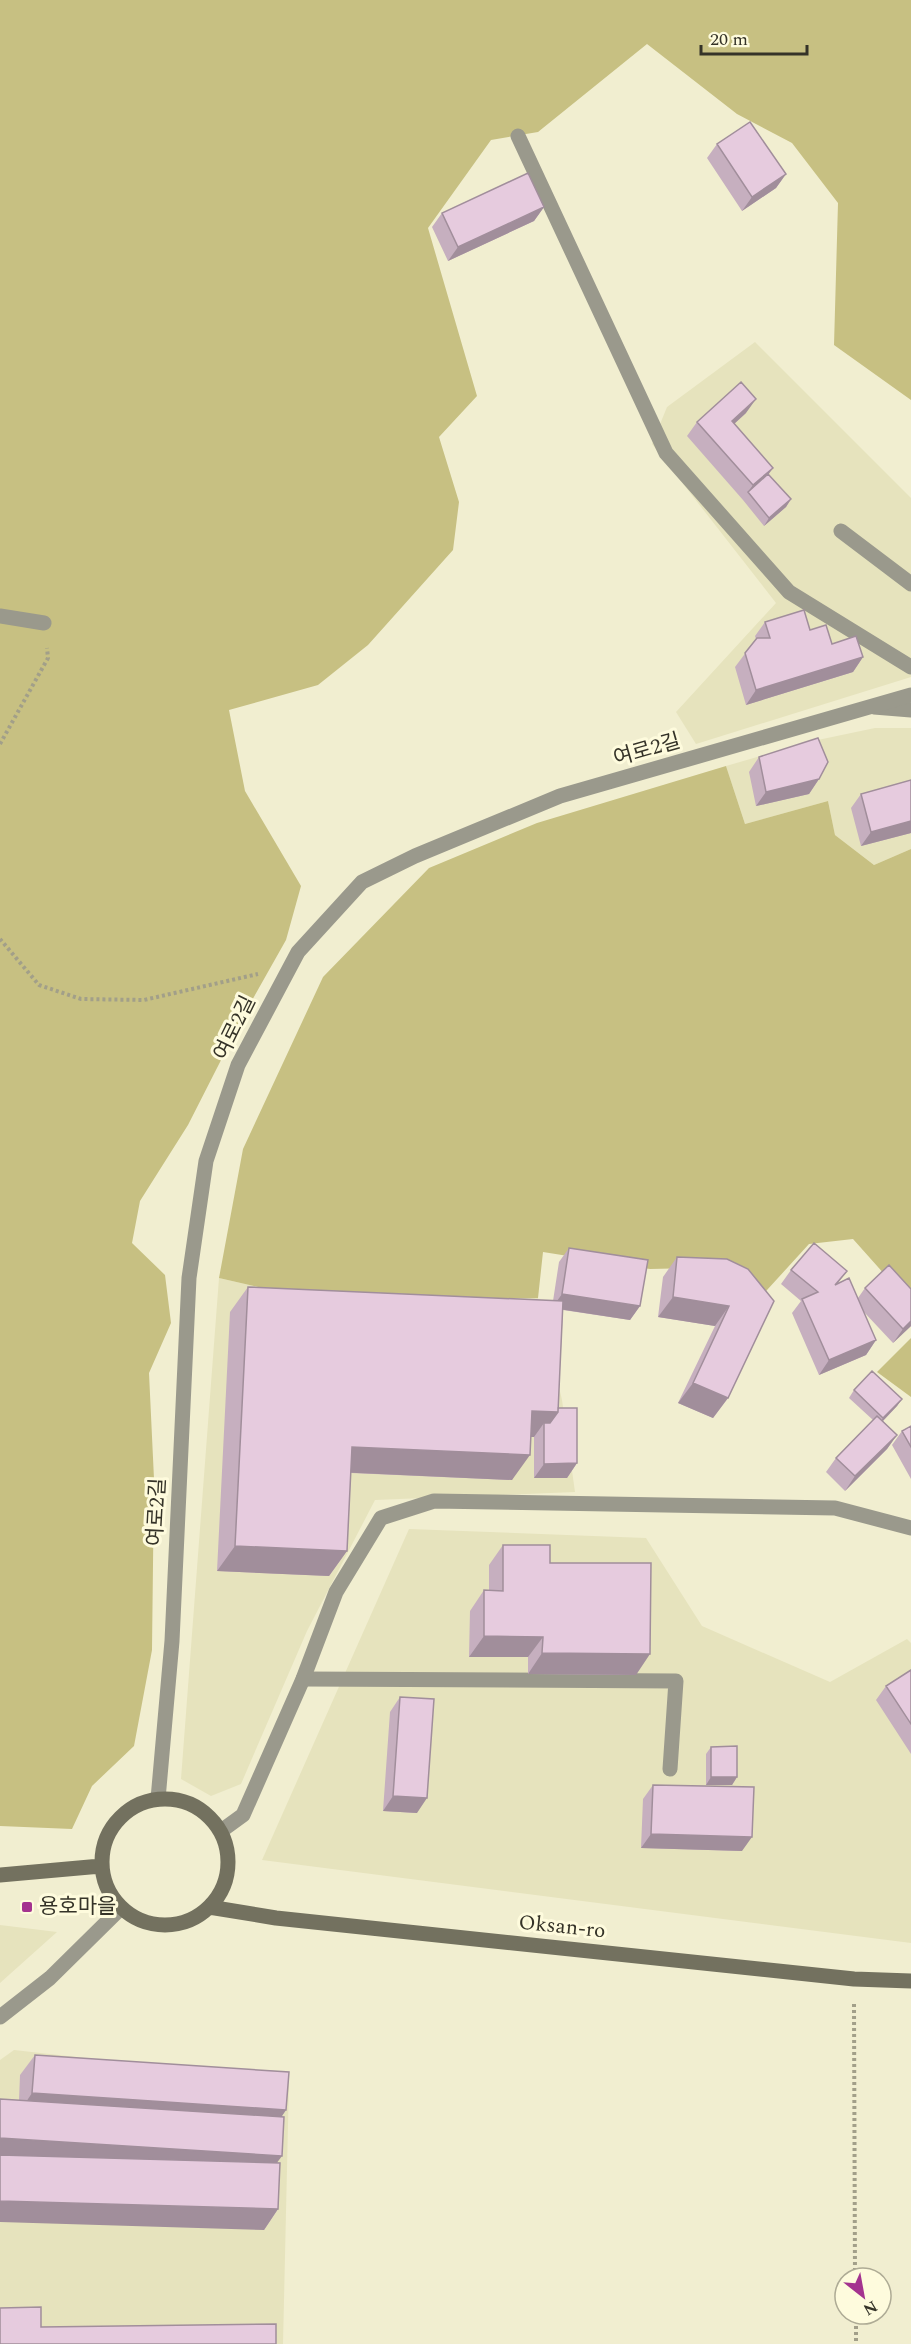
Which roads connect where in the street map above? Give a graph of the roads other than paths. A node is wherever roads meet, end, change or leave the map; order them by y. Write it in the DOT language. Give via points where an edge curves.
graph roads {
  1 [pos="518,136"];
  2 [pos="841,531"];
  3 [pos="911,584"];
  4 [pos="0,616"];
  5 [pos="44,623"];
  6 [pos="911,667"];
  7 [pos="911,696"];
  8 [pos="874,707"];
  9 [pos="911,710"];
  10 [pos="911,1528"];
  11 [pos="303,1679"];
  12 [pos="670,1769"];
  13 [pos="158,1799"];
  14 [pos="221,1831"];
  15 [pos="101,1866"];
  16 [pos="0,1875"];
  17 [pos="209,1907"];
  18 [pos="121,1908"];
  19 [pos="911,1981"];
  20 [pos="0,2017"];
  1 -- 6 [label="street" via="666,453 789,592"];
  2 -- 3 [label="street"];
  4 -- 5 [label="street"];
  7 -- 8 [label="street, 여로2길"];
  8 -- 9 [label="street"];
  8 -- 13 [label="street, 여로2길" via="560,796 415,856 362,882 298,952 238,1065 206,1161 189,1278 172,1641"];
  10 -- 11 [label="street" via="835,1508 434,1501 381,1518 336,1592"];
  11 -- 12 [label="street" via="676,1681"];
  11 -- 14 [label="street" via="243,1815"];
  13 -- 14 [label="main road" via="177,1799 194,1805 210,1816"];
  13 -- 15 [label="main road" via="123,1814 103,1847"];
  14 -- 17 [label="main road" via="228,1871 221,1891"];
  15 -- 16 [label="main road"];
  15 -- 18 [label="main road" via="104,1882"];
  17 -- 18 [label="main road" via="193,1919 155,1925"];
  17 -- 19 [label="main road, Oksan-ro" via="276,1918 854,1979"];
  18 -- 20 [label="street" via="50,1978"];
}
